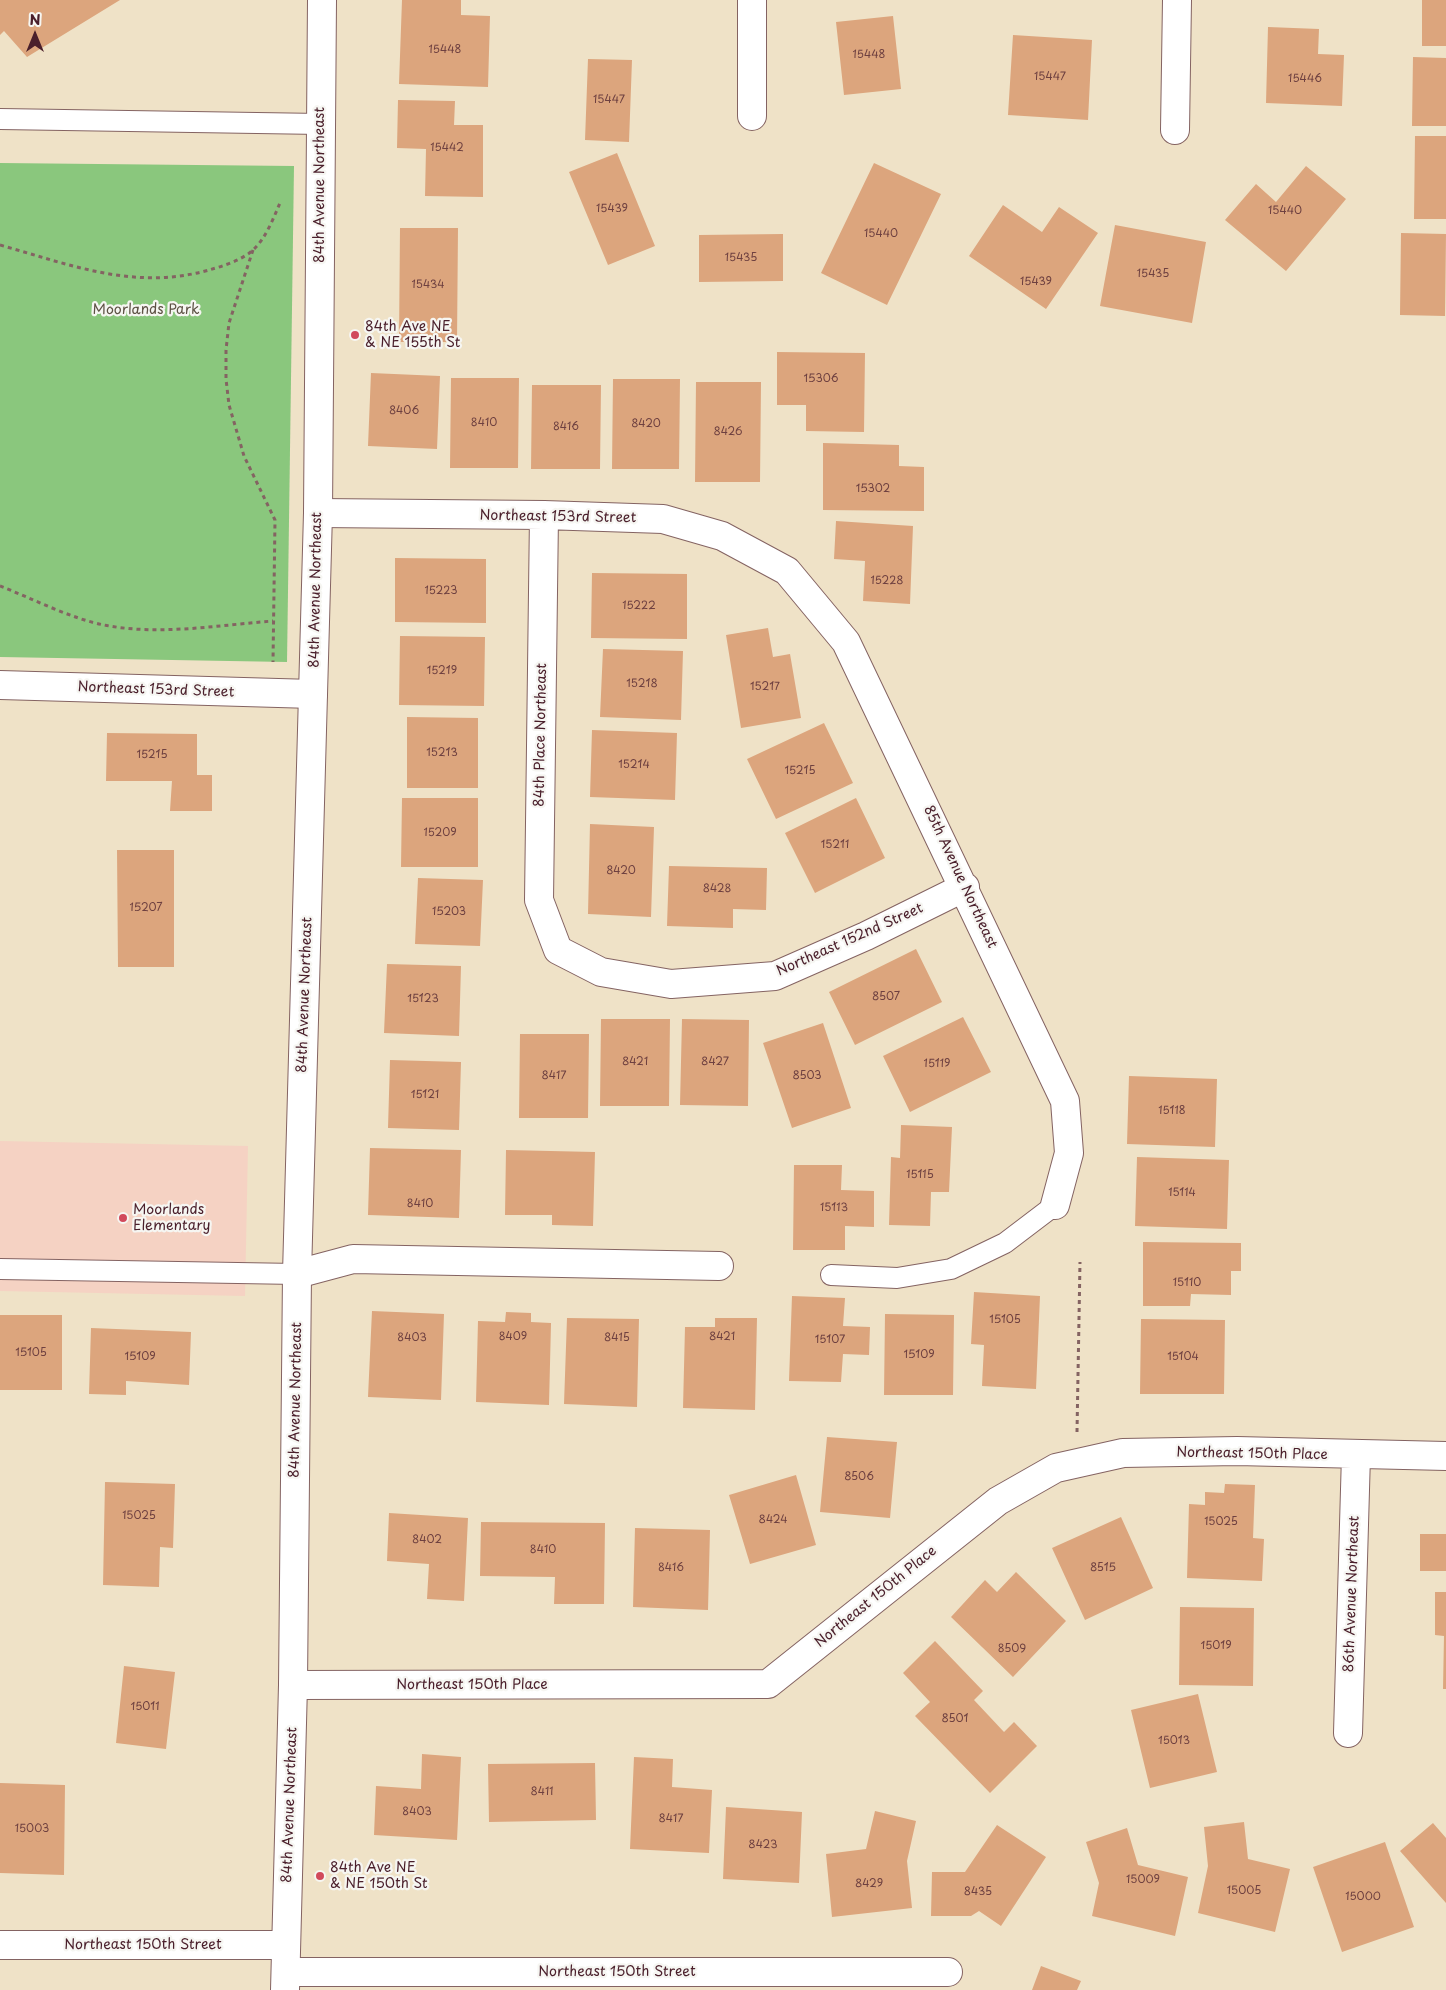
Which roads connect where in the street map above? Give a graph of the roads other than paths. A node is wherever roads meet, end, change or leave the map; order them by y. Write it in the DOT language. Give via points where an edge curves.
graph roads {
  1 [pos="322,0"];
  2 [pos="752,0"];
  3 [pos="1177,0"];
  4 [pos="752,116"];
  5 [pos="0,119"];
  6 [pos="321,124"];
  7 [pos="1175,130"];
  8 [pos="318,513"];
  9 [pos="544,515"];
  10 [pos="787,571"];
  11 [pos="0,685"];
  12 [pos="313,694"];
  13 [pos="964,887"];
  14 [pos="558,950"];
  15 [pos="1055,1205"];
  16 [pos="719,1266"];
  17 [pos="0,1268"];
  18 [pos="297,1274"];
  19 [pos="832,1275"];
  20 [pos="1356,1455"];
  21 [pos="1446,1456"];
  22 [pos="293,1685"];
  23 [pos="1348,1733"];
  24 [pos="0,1945"];
  25 [pos="286,1945"];
  26 [pos="948,1972"];
  27 [pos="286,1981"];
  1 -- 6 [label="street, 84th Avenue Northeast"];
  2 -- 4 [label="street"];
  3 -- 7 [label="street"];
  5 -- 6 [label="lane"];
  6 -- 8 [label="street, 84th Avenue Northeast"];
  8 -- 9 [label="street, Northeast 153rd Street"];
  8 -- 12 [label="street, 84th Avenue Northeast"];
  9 -- 10 [label="street, Northeast 153rd Street" via="663,519 722,536"];
  9 -- 14 [label="street, 84th Place Northeast" via="539,900"];
  10 -- 13 [label="street, 85th Avenue Northeast" via="846,642"];
  11 -- 12 [label="street, Northeast 153rd Street"];
  12 -- 18 [label="street, 84th Avenue Northeast"];
  13 -- 14 [label="street, Northeast 152nd Street" via="866,936 775,976 671,984 601,972"];
  13 -- 15 [label="street, 85th Avenue Northeast" via="1065,1101 1069,1153"];
  15 -- 19 [label="lane" via="1005,1244 951,1269 897,1278"];
  16 -- 18 [label="street" via="353,1259"];
  17 -- 18 [label="lane"];
  18 -- 22 [label="street, 84th Avenue Northeast"];
  20 -- 21 [label="street, Northeast 150th Place"];
  20 -- 22 [label="street, Northeast 150th Place" via="1237,1451 1123,1453 1056,1468 998,1501 768,1684"];
  20 -- 23 [label="street, 86th Avenue Northeast"];
  22 -- 25 [label="street, 84th Avenue Northeast"];
  24 -- 25 [label="street, Northeast 150th Street"];
  25 -- 27 [label="street, 84th Avenue Northeast"];
  26 -- 27 [label="street, Northeast 150th Street"];
}
